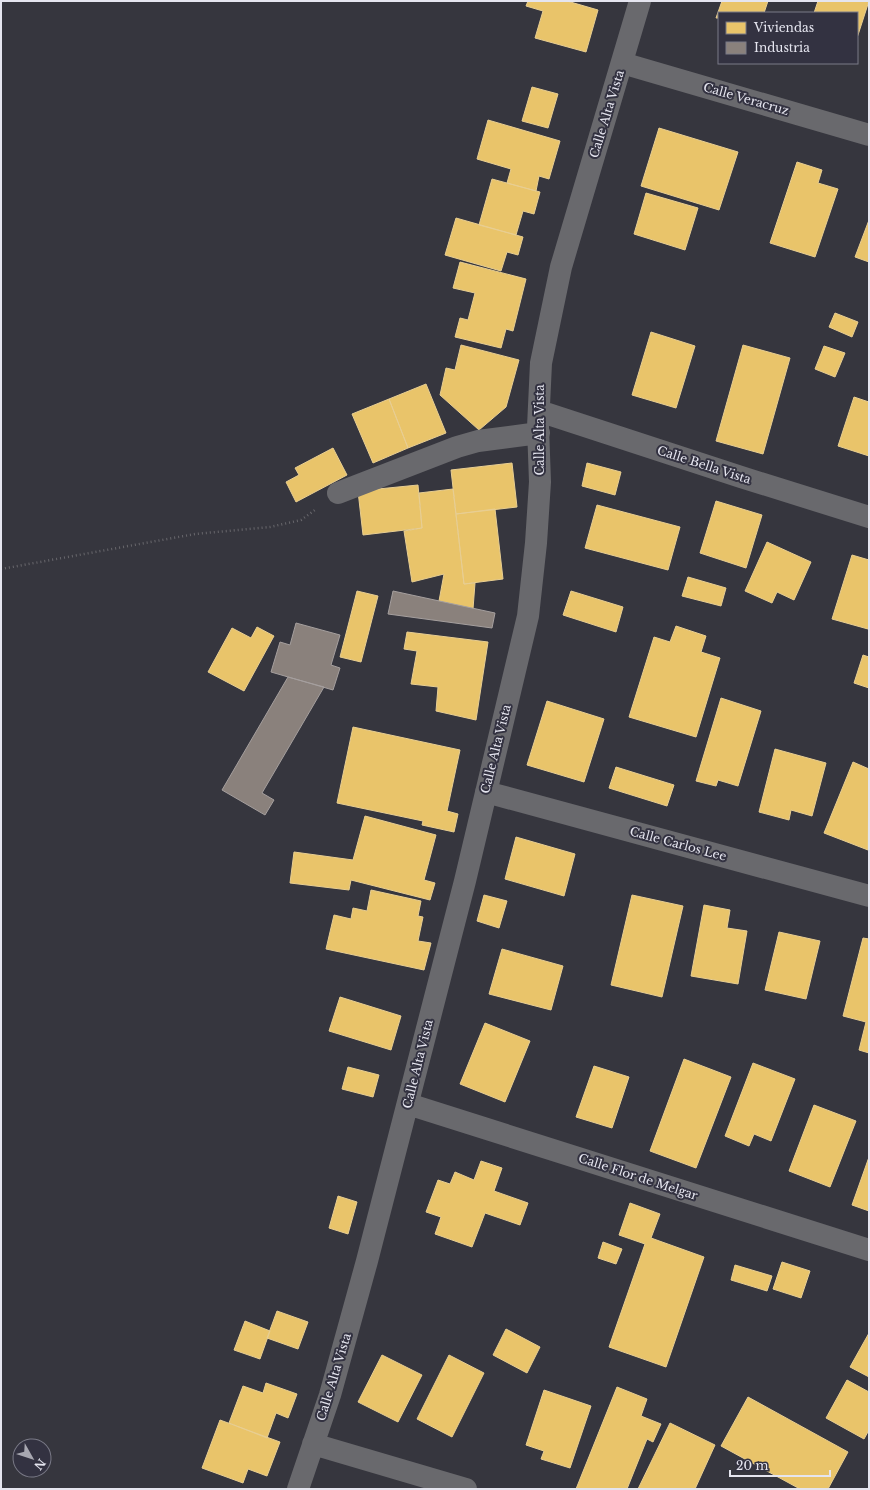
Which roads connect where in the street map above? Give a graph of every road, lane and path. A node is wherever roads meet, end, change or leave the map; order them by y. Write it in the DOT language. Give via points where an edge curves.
graph roads {
  1 [pos="640,1"];
  2 [pos="622,63"];
  3 [pos="869,136"];
  4 [pos="539,411"];
  5 [pos="539,433"];
  6 [pos="338,493"];
  7 [pos="869,517"];
  8 [pos="1,569"];
  9 [pos="486,792"];
  10 [pos="869,896"];
  11 [pos="408,1104"];
  12 [pos="869,1250"];
  13 [pos="313,1444"];
  14 [pos="298,1489"];
  15 [pos="466,1489"];
  1 -- 2 [label="street, Calle Alta Vista"];
  2 -- 3 [label="street, Calle Veracruz"];
  2 -- 4 [label="street, Calle Alta Vista" via="561,267 541,363"];
  4 -- 5 [label="street, Calle Alta Vista"];
  4 -- 7 [label="street, Calle Bella Vista"];
  5 -- 6 [label="street" via="478,441 457,447"];
  5 -- 9 [label="street, Calle Alta Vista" via="540,482 528,616"];
  6 -- 8 [label="path" via="301,520 270,527 194,534"];
  9 -- 10 [label="street, Calle Carlos Lee"];
  9 -- 11 [label="street, Calle Alta Vista"];
  11 -- 12 [label="street, Calle Flor de Melgar"];
  11 -- 13 [label="street, Calle Alta Vista" via="332,1387"];
  13 -- 14 [label="street, Calle Alta Vista"];
  13 -- 15 [label="street"];
}
